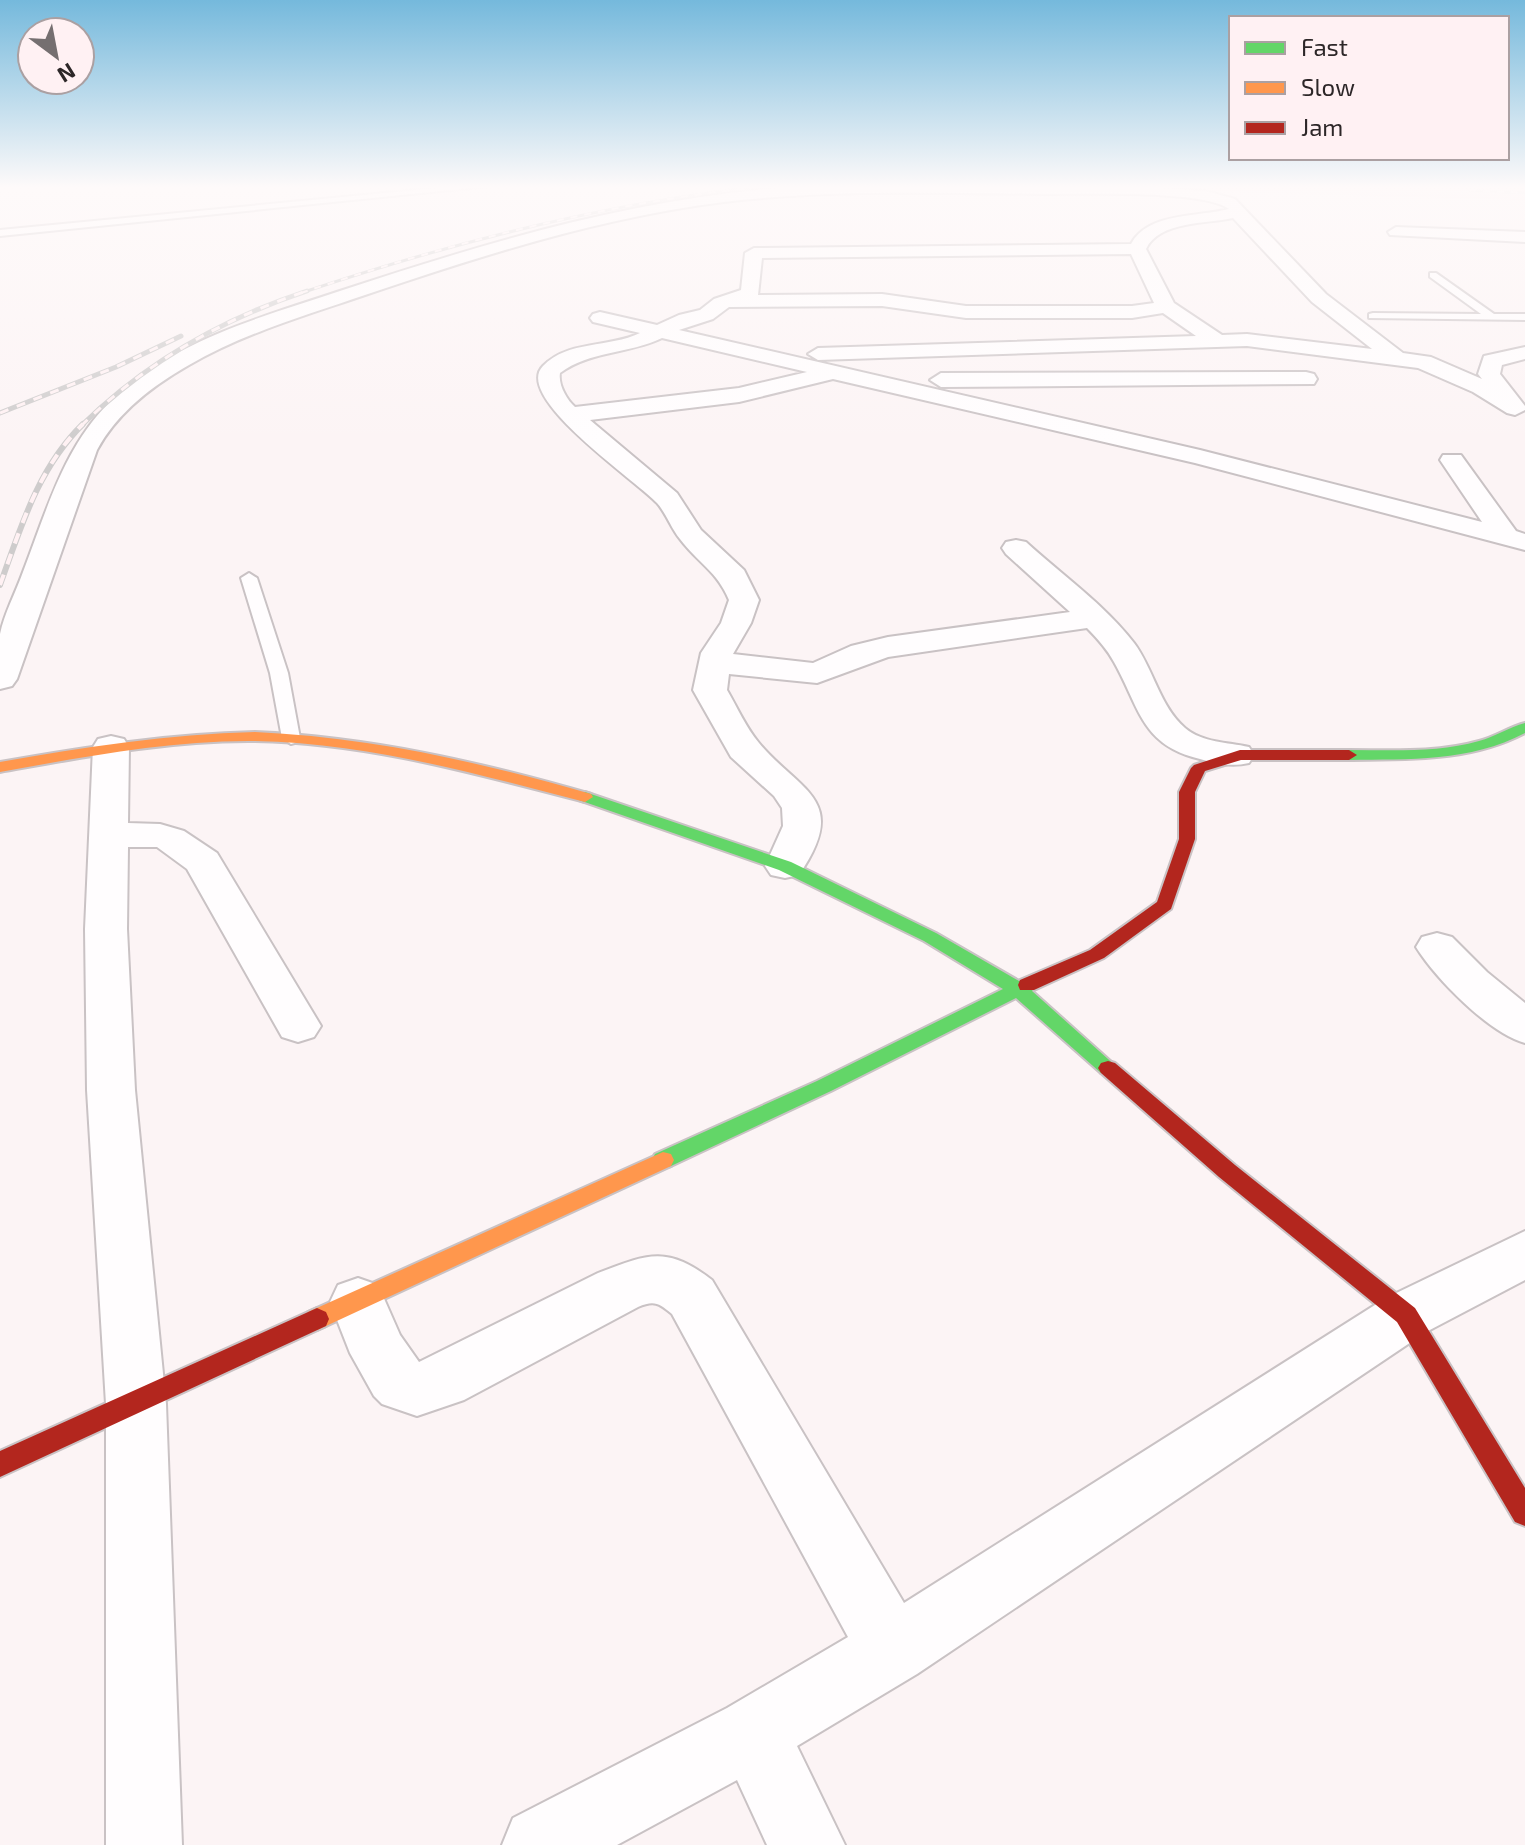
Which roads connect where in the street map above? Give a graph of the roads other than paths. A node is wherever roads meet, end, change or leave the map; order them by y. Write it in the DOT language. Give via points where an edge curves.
graph roads {
  1 [pos="415,272"];
  2 [pos="752,272"];
  3 [pos="1147,272"];
  4 [pos="1294,272"];
  5 [pos="1433,275"];
  6 [pos="728,301"];
  7 [pos="1167,307"];
  8 [pos="1373,316"];
  9 [pos="1491,316"];
  10 [pos="1525,317"];
  11 [pos="600,318"];
  12 [pos="660,332"];
  13 [pos="1216,340"];
  14 [pos="1525,353"];
  15 [pos="761,356"];
  16 [pos="1394,356"];
  17 [pos="834,372"];
  18 [pos="1306,379"];
  19 [pos="928,394"];
  20 [pos="1519,413"];
  21 [pos="570,415"];
  22 [pos="1452,460"];
  23 [pos="1516,540"];
  24 [pos="1016,548"];
  25 [pos="249,578"];
  26 [pos="1092,618"];
  27 [pos="714,664"];
  28 [pos="0,679"];
  29 [pos="1525,727"];
  30 [pos="291,738"];
  31 [pos="111,747"];
  32 [pos="1236,755"];
  33 [pos="0,767"];
  34 [pos="108,837"];
  35 [pos="785,866"];
  36 [pos="1437,947"];
  37 [pos="1018,989"];
  38 [pos="298,1026"];
  39 [pos="1525,1027"];
  40 [pos="1525,1254"];
  41 [pos="358,1302"];
  42 [pos="1406,1315"];
  43 [pos="136,1404"];
  44 [pos="0,1464"];
  45 [pos="1525,1513"];
  46 [pos="893,1650"];
  47 [pos="752,1733"];
  48 [pos="144,1845"];
  49 [pos="540,1845"];
  50 [pos="807,1845"];
  1 -- 28 [label="street" via="248,330 175,365 101,426 79,459"];
  2 -- 6 [label="street" via="750,293"];
  3 -- 7 [label="street"];
  4 -- 16 [label="street"];
  5 -- 9 [label="lane"];
  6 -- 7 [label="street" via="882,300 966,312 1132,312"];
  6 -- 12 [label="street"];
  7 -- 13 [label="street"];
  8 -- 9 [label="lane"];
  9 -- 10 [label="lane"];
  11 -- 12 [label="street"];
  12 -- 15 [label="street"];
  12 -- 21 [label="street" via="557,363 548,380 553,396"];
  13 -- 15 [label="street"];
  13 -- 16 [label="street"];
  14 -- 20 [label="street" via="1492,361 1489,374"];
  15 -- 17 [label="street"];
  16 -- 20 [label="street" via="1446,370"];
  17 -- 19 [label="street"];
  17 -- 21 [label="street" via="739,395"];
  18 -- 19 [label="street" via="944,380 928,382"];
  19 -- 23 [label="street" via="1200,457"];
  21 -- 27 [label="street" via="652,482 691,535 734,576 744,600"];
  22 -- 23 [label="street"];
  24 -- 26 [label="street"];
  25 -- 30 [label="lane" via="279,673"];
  26 -- 27 [label="street" via="888,647 817,673"];
  26 -- 32 [label="street" via="1123,649 1160,723 1200,750"];
  27 -- 35 [label="street" via="710,690 728,724 744,749 801,808 802,826"];
  29 -- 32 [label="street" via="1494,744 1455,751"];
  30 -- 31 [label="street" via="210,738"];
  30 -- 35 [label="street" via="505,774"];
  31 -- 33 [label="street"];
  31 -- 34 [label="street"];
  32 -- 37 [label="street" via="1199,768 1187,792 1187,839 1165,905 1097,954"];
  34 -- 38 [label="street" via="166,836 203,862"];
  34 -- 43 [label="street" via="111,1090"];
  35 -- 37 [label="street" via="930,937"];
  36 -- 39 [label="street"];
  37 -- 41 [label="street" via="824,1086"];
  37 -- 42 [label="street" via="1227,1171"];
  40 -- 42 [label="street"];
  41 -- 43 [label="street"];
  41 -- 46 [label="street" via="398,1385 416,1390 618,1290 649,1278 672,1281 692,1297"];
  42 -- 45 [label="street"];
  42 -- 46 [label="street"];
  43 -- 44 [label="street"];
  43 -- 48 [label="street"];
  46 -- 47 [label="street"];
  47 -- 49 [label="street"];
  47 -- 50 [label="street"];
}
